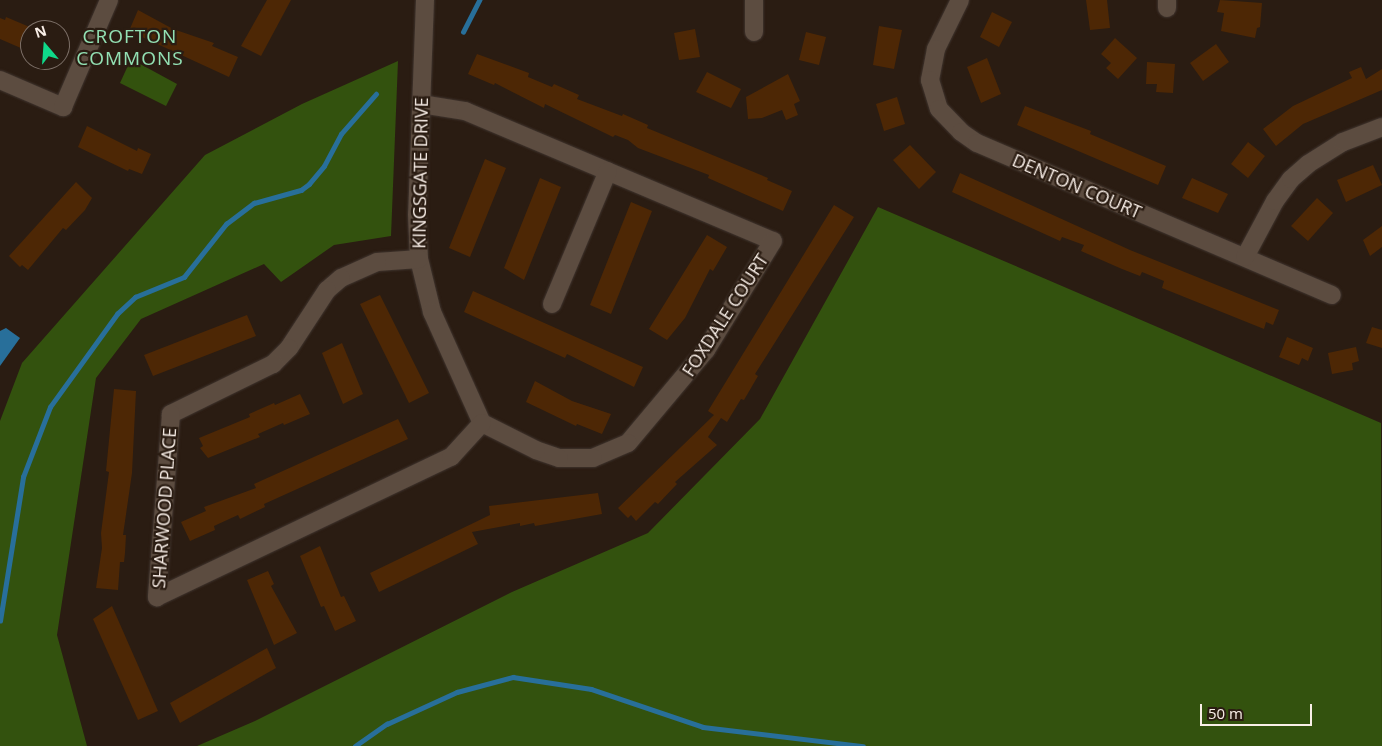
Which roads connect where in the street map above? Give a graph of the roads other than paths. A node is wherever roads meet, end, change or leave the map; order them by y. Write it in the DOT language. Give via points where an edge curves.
graph roads {
  1 [pos="109,0"];
  2 [pos="424,0"];
  3 [pos="754,0"];
  4 [pos="960,0"];
  5 [pos="754,32"];
  6 [pos="0,80"];
  7 [pos="421,104"];
  8 [pos="1382,127"];
  9 [pos="608,171"];
  10 [pos="1245,257"];
  11 [pos="419,259"];
  12 [pos="1332,296"];
  13 [pos="552,304"];
  14 [pos="482,423"];
  1 -- 6 [label="street" via="63,107"];
  2 -- 7 [label="street, KINGSGATE DRIVE"];
  3 -- 5 [label="street"];
  4 -- 10 [label="street, DENTON COURT" via="936,49 930,80 932,96 947,120 977,143"];
  7 -- 9 [label="street, FOXDALE COURT" via="465,111"];
  7 -- 11 [label="street, KINGSGATE DRIVE" via="417,214"];
  8 -- 10 [label="street" via="1343,142 1291,179 1275,200"];
  9 -- 13 [label="street"];
  9 -- 14 [label="street, FOXDALE COURT" via="773,241 701,357 628,443 593,458 559,458"];
  10 -- 12 [label="street, DENTON COURT"];
  11 -- 14 [label="street, KINGSGATE DRIVE" via="432,312"];
  11 -- 14 [label="street, SHARWOOD PLACE" via="377,262 341,278 327,290 289,348 273,364 171,414 157,597 451,457"];
}
